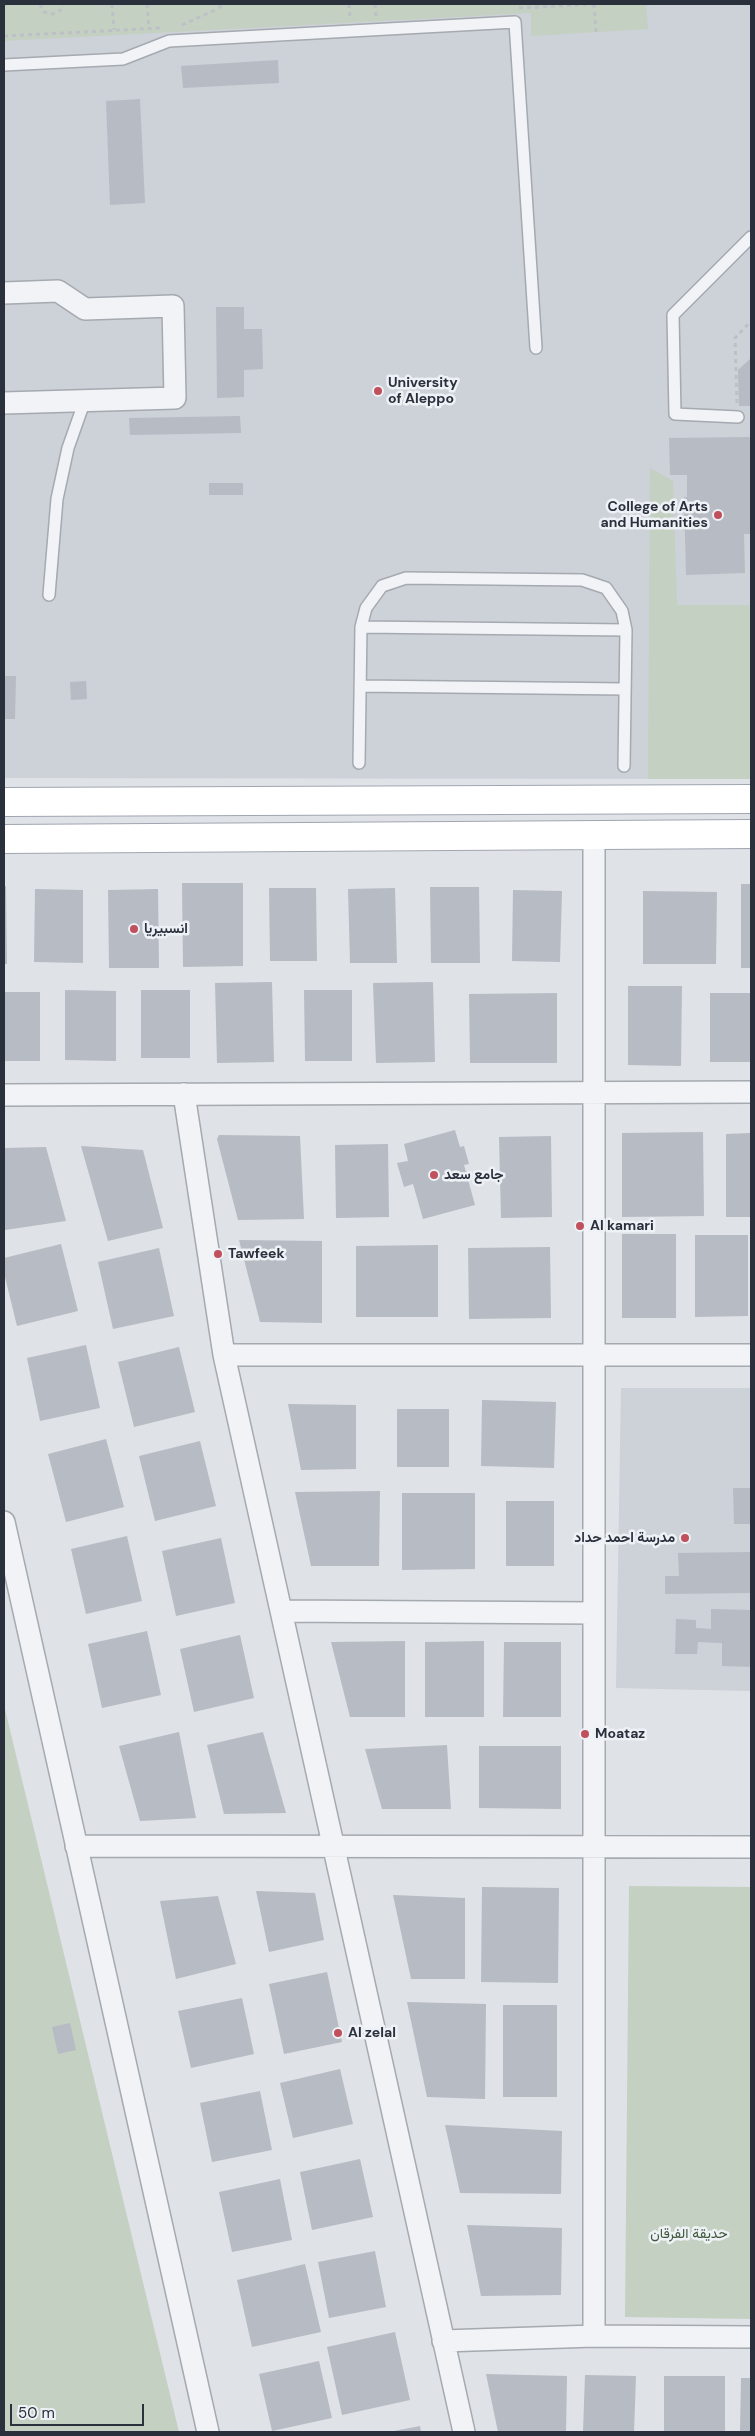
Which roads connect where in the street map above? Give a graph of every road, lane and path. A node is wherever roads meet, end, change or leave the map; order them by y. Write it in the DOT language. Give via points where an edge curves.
graph roads {
  1 [pos="4,4"];
  2 [pos="9,4"];
  3 [pos="40,4"];
  4 [pos="63,4"];
  5 [pos="112,4"];
  6 [pos="147,4"];
  7 [pos="224,4"];
  8 [pos="349,4"];
  9 [pos="375,4"];
  10 [pos="594,4"];
  11 [pos="350,18"];
  12 [pos="375,21"];
  13 [pos="177,27"];
  14 [pos="149,29"];
  15 [pos="114,30"];
  16 [pos="596,33"];
  17 [pos="4,65"];
  18 [pos="751,237"];
  19 [pos="4,294"];
  20 [pos="751,320"];
  21 [pos="536,348"];
  22 [pos="85,400"];
  23 [pos="4,403"];
  24 [pos="738,417"];
  25 [pos="49,595"];
  26 [pos="361,627"];
  27 [pos="626,630"];
  28 [pos="360,686"];
  29 [pos="625,689"];
  30 [pos="359,763"];
  31 [pos="624,766"];
  32 [pos="751,799"];
  33 [pos="4,802"];
  34 [pos="751,834"];
  35 [pos="594,835"];
  36 [pos="4,839"];
  37 [pos="751,1092"];
  38 [pos="594,1093"];
  39 [pos="184,1094"];
  40 [pos="4,1095"];
  41 [pos="751,1354"];
  42 [pos="594,1355"];
  43 [pos="224,1356"];
  44 [pos="4,1522"];
  45 [pos="281,1611"];
  46 [pos="594,1613"];
  47 [pos="76,1846"];
  48 [pos="335,1847"];
  49 [pos="594,1847"];
  50 [pos="751,1847"];
  51 [pos="594,2336"];
  52 [pos="751,2337"];
  53 [pos="443,2341"];
  54 [pos="208,2432"];
  55 [pos="464,2432"];
  1 -- 2 [label="path"];
  3 -- 4 [label="path" via="44,12 53,14 62,10"];
  5 -- 15 [label="path"];
  6 -- 14 [label="path"];
  7 -- 13 [label="path"];
  8 -- 11 [label="path"];
  9 -- 12 [label="path"];
  10 -- 16 [label="path"];
  17 -- 21 [label="lane" via="123,59 169,41 515,22"];
  18 -- 24 [label="lane" via="674,315 675,414"];
  19 -- 22 [label="street" via="58,291 85,309 173,306 176,398"];
  20 -- 24 [label="path" via="735,338"];
  22 -- 23 [label="street"];
  22 -- 25 [label="lane" via="68,448 57,499"];
  26 -- 27 [label="lane"];
  26 -- 27 [label="lane" via="366,608 382,586 406,578 582,580 606,588 622,611"];
  26 -- 28 [label="lane"];
  27 -- 29 [label="lane"];
  28 -- 29 [label="lane"];
  28 -- 30 [label="lane"];
  29 -- 31 [label="lane"];
  32 -- 33 [label="main road"];
  34 -- 35 [label="main road"];
  35 -- 36 [label="main road"];
  35 -- 38 [label="street"];
  37 -- 38 [label="street"];
  38 -- 39 [label="street"];
  38 -- 42 [label="street"];
  39 -- 40 [label="street"];
  39 -- 43 [label="street"];
  41 -- 42 [label="street"];
  42 -- 43 [label="street"];
  42 -- 46 [label="street"];
  43 -- 45 [label="street"];
  44 -- 47 [label="street"];
  45 -- 46 [label="street"];
  45 -- 48 [label="street"];
  46 -- 49 [label="street"];
  47 -- 48 [label="street"];
  47 -- 54 [label="street"];
  48 -- 49 [label="street"];
  48 -- 53 [label="street"];
  49 -- 50 [label="street"];
  49 -- 51 [label="street"];
  51 -- 52 [label="street"];
  51 -- 53 [label="street"];
  53 -- 55 [label="street"];
}
